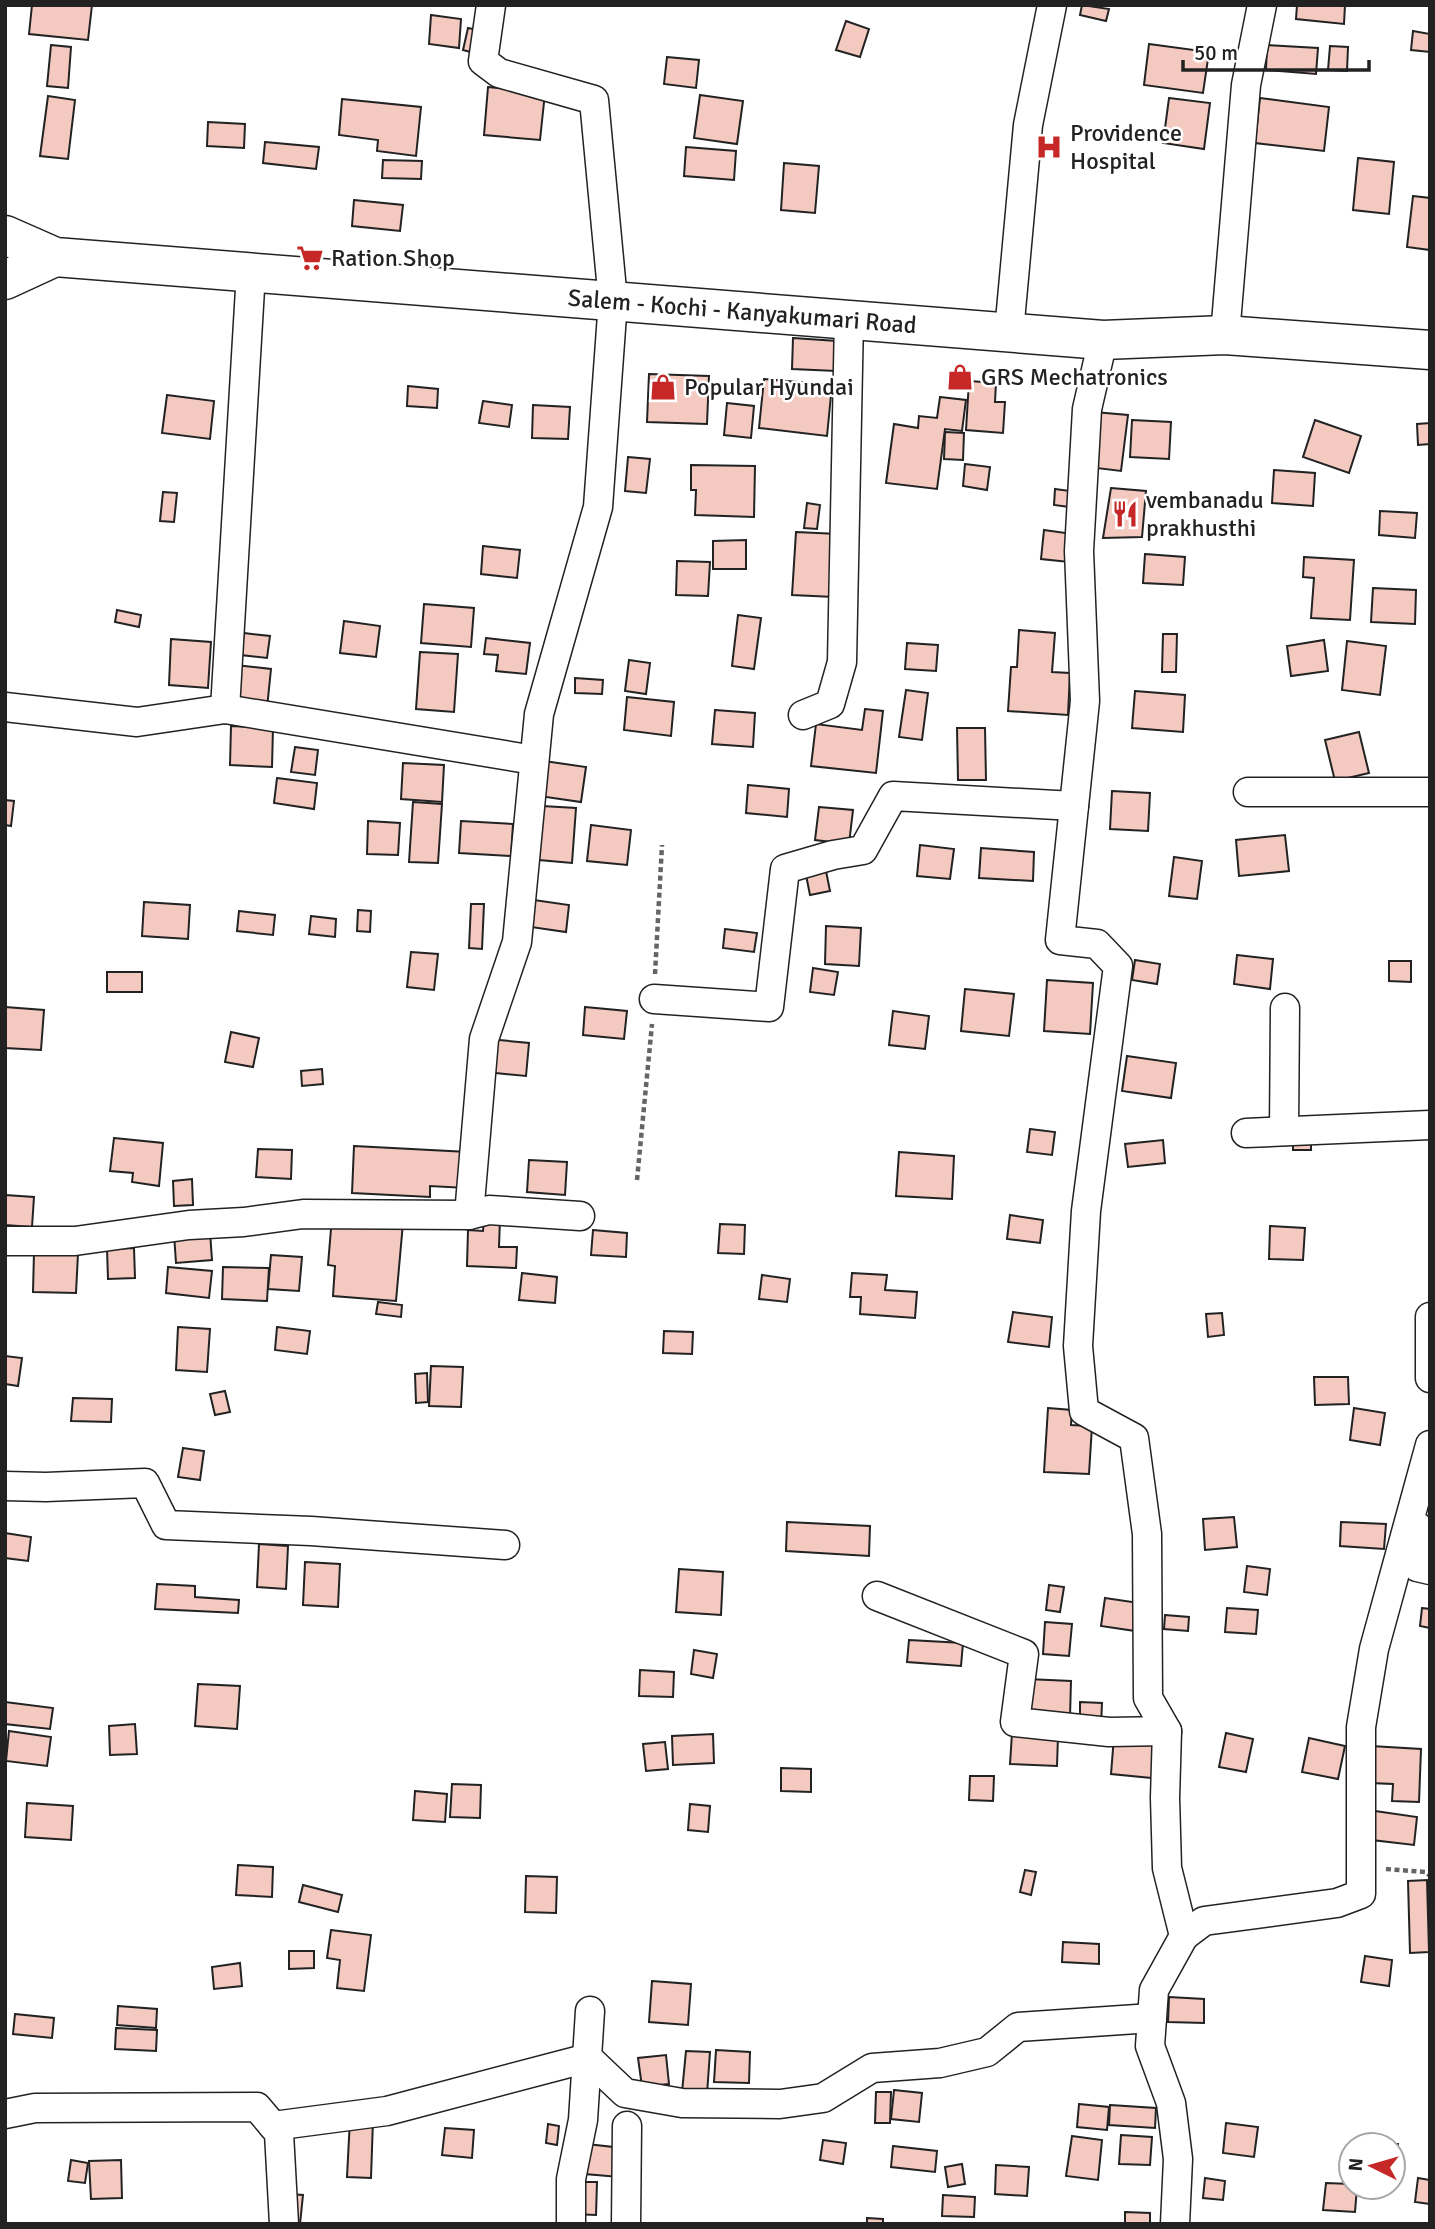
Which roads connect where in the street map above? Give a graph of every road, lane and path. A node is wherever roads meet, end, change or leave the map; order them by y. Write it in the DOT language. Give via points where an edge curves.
graph roads {
  1 [pos="491,5"];
  2 [pos="1052,5"];
  3 [pos="1262,5"];
  4 [pos="5,235"];
  5 [pos="55,257"];
  6 [pos="251,272"];
  7 [pos="5,280"];
  8 [pos="613,301"];
  9 [pos="849,319"];
  10 [pos="1009,332"];
  11 [pos="1225,335"];
  12 [pos="1103,340"];
  13 [pos="1430,350"];
  14 [pos="5,707"];
  15 [pos="225,709"];
  16 [pos="803,715"];
  17 [pos="534,760"];
  18 [pos="1248,792"];
  19 [pos="1430,792"];
  20 [pos="1074,806"];
  21 [pos="654,999"];
  22 [pos="1284,1008"];
  23 [pos="1430,1125"];
  24 [pos="1284,1131"];
  25 [pos="1246,1133"];
  26 [pos="468,1215"];
  27 [pos="580,1216"];
  28 [pos="5,1241"];
  29 [pos="1430,1316"];
  30 [pos="1430,1378"];
  31 [pos="1430,1445"];
  32 [pos="5,1486"];
  33 [pos="1419,1487"];
  34 [pos="505,1545"];
  35 [pos="1430,1570"];
  36 [pos="877,1596"];
  37 [pos="1167,1731"];
  38 [pos="1361,1868"];
  39 [pos="1430,1876"];
  40 [pos="1184,1936"];
  41 [pos="590,2011"];
  42 [pos="1152,2018"];
  43 [pos="587,2058"];
  44 [pos="5,2114"];
  45 [pos="273,2126"];
  46 [pos="627,2126"];
  47 [pos="284,2224"];
  48 [pos="571,2224"];
  49 [pos="626,2224"];
  50 [pos="1175,2224"];
  1 -- 8 [label="street" via="483,61 499,73 594,100"];
  2 -- 10 [label="street" via="1028,125"];
  3 -- 11 [label="street" via="1247,85"];
  4 -- 5 [label="highway"];
  5 -- 6 [label="highway, Salem - Kochi - Kanyakumari Road"];
  5 -- 7 [label="highway"];
  6 -- 8 [label="highway, Salem - Kochi - Kanyakumari Road"];
  6 -- 15 [label="street"];
  8 -- 9 [label="highway, Salem - Kochi - Kanyakumari Road"];
  8 -- 17 [label="street" via="598,507 539,714"];
  9 -- 10 [label="highway, Salem - Kochi - Kanyakumari Road"];
  9 -- 16 [label="street" via="842,662 830,704"];
  10 -- 12 [label="highway, Salem - Kochi - Kanyakumari Road"];
  11 -- 12 [label="highway, Salem - Kochi - Kanyakumari Road"];
  11 -- 13 [label="highway, Salem - Kochi - Kanyakumari Road"];
  12 -- 20 [label="street" via="1087,409 1080,551 1085,701"];
  14 -- 15 [label="street" via="137,722"];
  15 -- 17 [label="street"];
  17 -- 26 [label="street" via="517,942 484,1038"];
  18 -- 19 [label="street"];
  20 -- 21 [label="street" via="893,796 863,850 785,869 769,1007"];
  20 -- 37 [label="street" via="1060,940 1097,944 1118,966 1086,1211 1078,1346 1084,1410 1134,1438 1147,1534 1148,1698"];
  22 -- 24 [label="street"];
  23 -- 24 [label="street"];
  24 -- 25 [label="street"];
  26 -- 27 [label="street" via="489,1210"];
  26 -- 28 [label="street" via="303,1214 75,1241"];
  29 -- 30 [label="street"];
  31 -- 33 [label="street"];
  32 -- 34 [label="street" via="145,1483 166,1525"];
  33 -- 35 [label="street" via="1417,1567"];
  33 -- 38 [label="street" via="1374,1648 1361,1727"];
  36 -- 37 [label="street" via="1024,1654 1015,1722 1109,1732"];
  37 -- 40 [label="street" via="1167,1868"];
  38 -- 39 [label="path" via="1426,1872"];
  38 -- 40 [label="street" via="1361,1894 1349,1899 1204,1921"];
  40 -- 42 [label="street" via="1154,1990"];
  41 -- 43 [label="street"];
  42 -- 43 [label="street" via="1018,2027 987,2052 940,2063 872,2068 823,2098 780,2104 682,2103 625,2093"];
  42 -- 50 [label="street" via="1150,2046 1171,2103 1178,2159"];
  43 -- 45 [label="street" via="387,2111"];
  43 -- 48 [label="street" via="583,2120 571,2179"];
  44 -- 45 [label="street" via="35,2108 257,2107"];
  45 -- 47 [label="street" via="279,2133"];
  46 -- 49 [label="street"];
}
